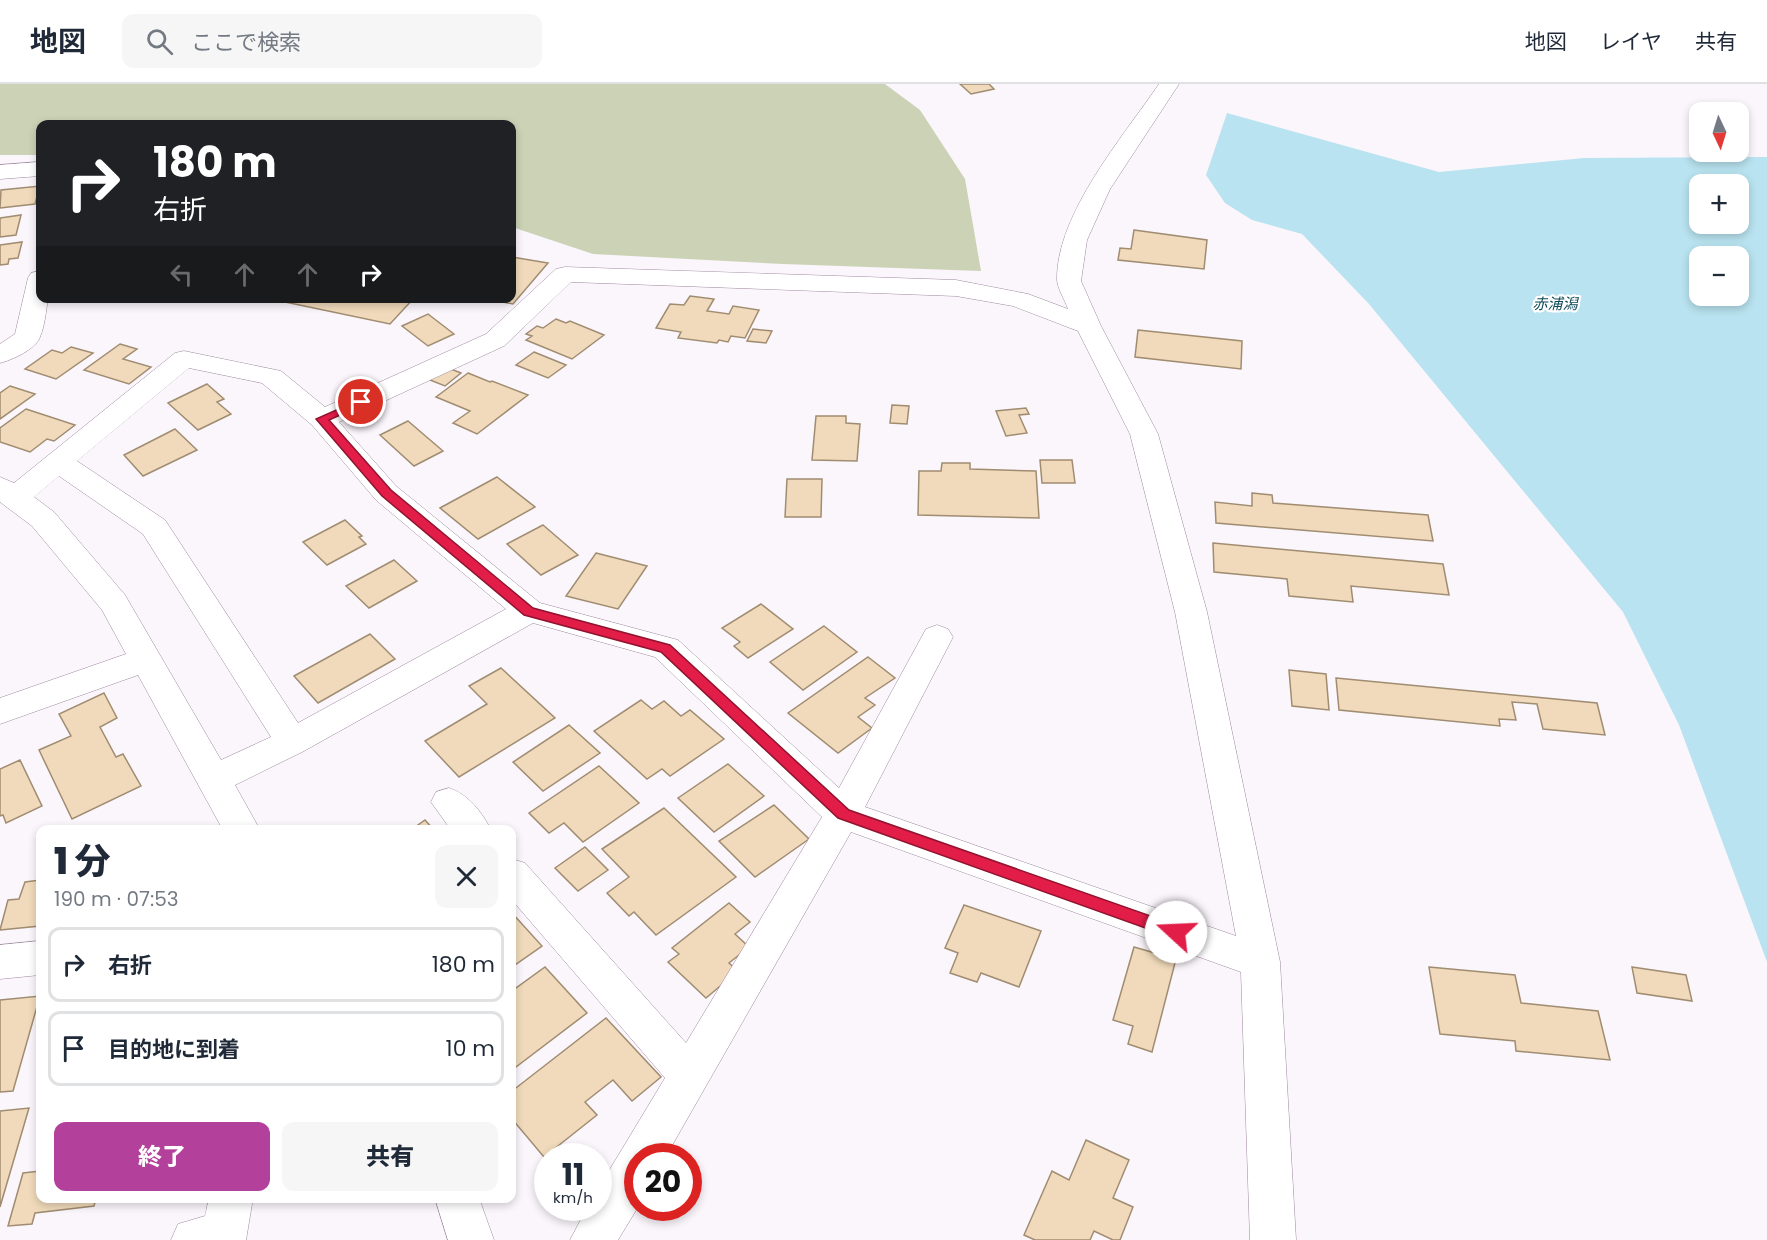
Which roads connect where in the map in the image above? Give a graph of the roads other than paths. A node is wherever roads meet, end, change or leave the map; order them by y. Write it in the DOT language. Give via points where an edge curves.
graph roads {
  1 [pos="1169,84"];
  2 [pos="36,169"];
  3 [pos="0,172"];
  4 [pos="36,296"];
  5 [pos="1088,326"];
  6 [pos="0,355"];
  7 [pos="322,419"];
  8 [pos="58,462"];
  9 [pos="7,493"];
  10 [pos="529,611"];
  11 [pos="938,637"];
  12 [pos="146,660"];
  13 [pos="0,711"];
  14 [pos="292,742"];
  15 [pos="214,779"];
  16 [pos="449,802"];
  17 [pos="843,814"];
  18 [pos="239,825"];
  19 [pos="469,825"];
  20 [pos="516,879"];
  21 [pos="36,958"];
  22 [pos="0,962"];
  23 [pos="1260,962"];
  24 [pos="689,1076"];
  25 [pos="650,1143"];
  26 [pos="624,1188"];
  27 [pos="459,1203"];
  28 [pos="471,1240"];
  29 [pos="593,1240"];
  30 [pos="1274,1240"];
  1 -- 5 [label="street" via="1098,189 1075,240 1069,281"];
  2 -- 3 [label="street"];
  4 -- 6 [label="street" via="27,338"];
  5 -- 7 [label="street" via="1019,299 956,288 565,274 495,339"];
  5 -- 23 [label="street" via="1144,434 1191,612"];
  7 -- 8 [label="street" via="271,377 184,359"];
  7 -- 10 [label="street" via="386,493"];
  8 -- 9 [label="street"];
  8 -- 14 [label="street" via="154,526"];
  9 -- 12 [label="street" via="43,519 114,603"];
  10 -- 14 [label="street"];
  10 -- 17 [label="street" via="666,648"];
  11 -- 17 [label="street"];
  12 -- 13 [label="street"];
  12 -- 15 [label="street"];
  14 -- 15 [label="street"];
  15 -- 18 [label="street"];
  16 -- 19 [label="street"];
  17 -- 23 [label="street"];
  17 -- 24 [label="street"];
  20 -- 24 [label="street"];
  21 -- 22 [label="street"];
  23 -- 30 [label="street"];
  24 -- 25 [label="street"];
  26 -- 29 [label="street"];
  27 -- 28 [label="street"];
}
